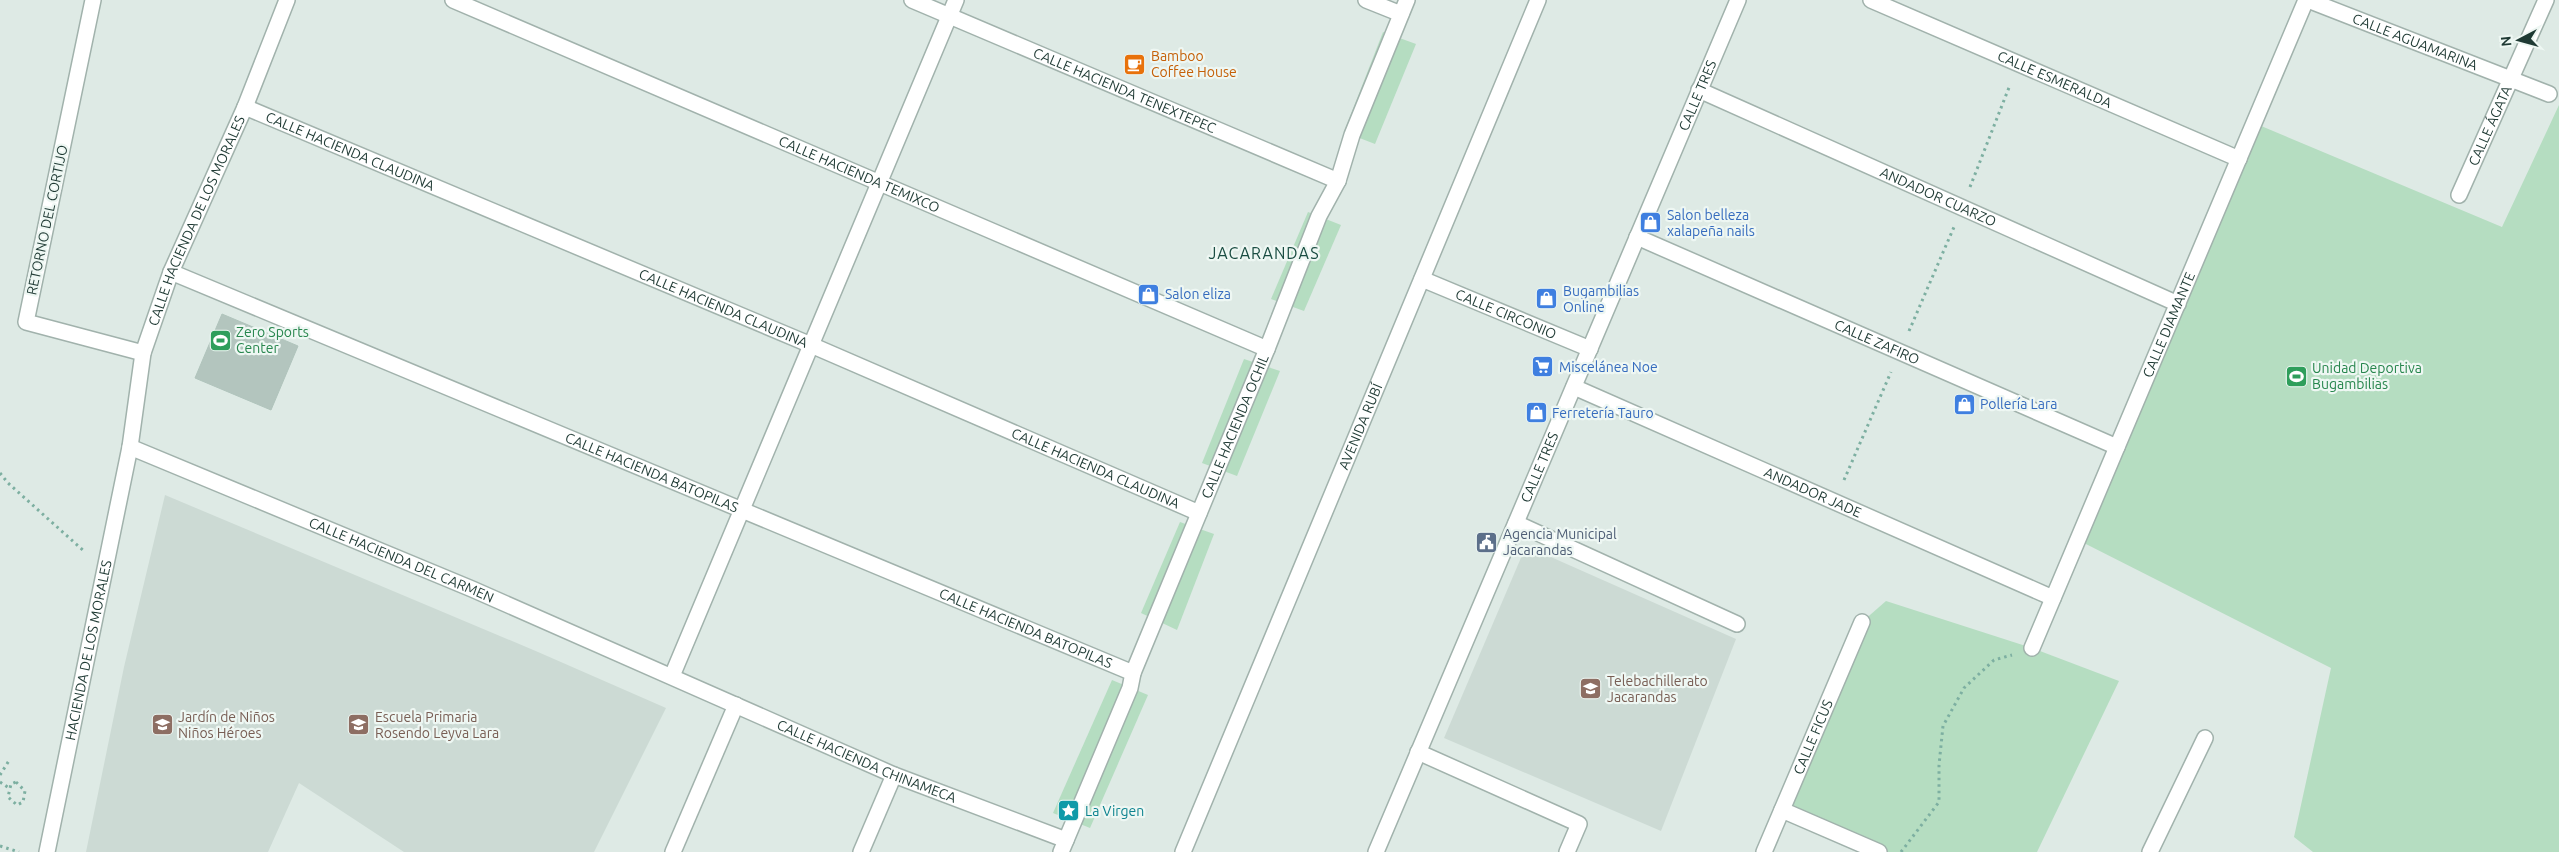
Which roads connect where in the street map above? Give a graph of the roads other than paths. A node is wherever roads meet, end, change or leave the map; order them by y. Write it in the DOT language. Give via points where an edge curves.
graph roads {
  1 [pos="93,0"];
  2 [pos="287,0"];
  3 [pos="453,0"];
  4 [pos="912,0"];
  5 [pos="956,0"];
  6 [pos="1366,0"];
  7 [pos="1538,0"];
  8 [pos="1738,0"];
  9 [pos="1872,0"];
  10 [pos="2307,0"];
  11 [pos="2546,0"];
  12 [pos="1404,7"];
  13 [pos="950,15"];
  14 [pos="2511,80"];
  15 [pos="1699,90"];
  16 [pos="2550,94"];
  17 [pos="245,107"];
  18 [pos="2239,159"];
  19 [pos="1338,181"];
  20 [pos="879,182"];
  21 [pos="2459,195"];
  22 [pos="1637,237"];
  23 [pos="171,272"];
  24 [pos="1422,278"];
  25 [pos="2178,304"];
  26 [pos="811,345"];
  27 [pos="1267,349"];
  28 [pos="1590,349"];
  29 [pos="143,353"];
  30 [pos="1574,387"];
  31 [pos="130,447"];
  32 [pos="2117,448"];
  33 [pos="741,511"];
  34 [pos="1199,512"];
  35 [pos="1516,523"];
  36 [pos="2053,598"];
  37 [pos="1862,622"];
  38 [pos="1736,624"];
  39 [pos="2032,648"];
  40 [pos="1133,673"];
  41 [pos="672,676"];
  42 [pos="736,705"];
  43 [pos="2205,738"];
  44 [pos="1418,752"];
  45 [pos="894,775"];
  46 [pos="1782,810"];
  47 [pos="1063,846"];
  48 [pos="47,852"];
  49 [pos="673,852"];
  50 [pos="861,852"];
  51 [pos="1183,852"];
  52 [pos="1376,852"];
  53 [pos="1566,852"];
  54 [pos="1764,852"];
  55 [pos="1879,852"];
  56 [pos="2150,852"];
  1 -- 29 [label="street, RETORNO DEL CORTIJO" via="26,322"];
  2 -- 17 [label="street, CALLE HACIENDA DE LOS MORALES"];
  3 -- 20 [label="street, CALLE HACIENDA TEMIXCO"];
  4 -- 13 [label="street, CALLE HACIENDA TENEXTEPEC"];
  5 -- 13 [label="street"];
  6 -- 12 [label="street"];
  7 -- 24 [label="street, AVENIDA RUBÍ"];
  8 -- 15 [label="street, CALLE TRES"];
  9 -- 18 [label="street, CALLE ESMERALDA"];
  10 -- 14 [label="street, CALLE AGUAMARINA"];
  10 -- 18 [label="street, CALLE DIAMANTE"];
  11 -- 14 [label="street, CALLE ÁGATA"];
  12 -- 19 [label="street, CALLE HACIENDA OCHIL" via="1352,135"];
  13 -- 19 [label="street, CALLE HACIENDA TENEXTEPEC"];
  13 -- 20 [label="street"];
  14 -- 16 [label="street, CALLE AGUAMARINA"];
  14 -- 21 [label="street, CALLE ÁGATA"];
  15 -- 22 [label="street, CALLE TRES"];
  15 -- 25 [label="street, ANDADOR CUARZO"];
  17 -- 23 [label="street, CALLE HACIENDA DE LOS MORALES"];
  17 -- 26 [label="street, CALLE HACIENDA CLAUDINA"];
  18 -- 25 [label="street, CALLE DIAMANTE"];
  19 -- 27 [label="street, CALLE HACIENDA OCHIL" via="1319,216"];
  20 -- 26 [label="street"];
  20 -- 27 [label="street, CALLE HACIENDA TEMIXCO"];
  22 -- 28 [label="street, CALLE TRES"];
  22 -- 32 [label="street, CALLE ZAFIRO"];
  23 -- 29 [label="street, CALLE HACIENDA DE LOS MORALES"];
  23 -- 33 [label="street, CALLE HACIENDA BATOPILAS"];
  24 -- 28 [label="street, CALLE CIRCONIO"];
  24 -- 51 [label="street, AVENIDA RUBÍ"];
  25 -- 32 [label="street, CALLE DIAMANTE"];
  26 -- 33 [label="street"];
  26 -- 34 [label="street, CALLE HACIENDA CLAUDINA"];
  27 -- 34 [label="street, CALLE HACIENDA OCHIL"];
  28 -- 30 [label="street, CALLE TRES"];
  29 -- 31 [label="street, CALLE HACIENDA DE LOS MORALES"];
  30 -- 35 [label="street, CALLE TRES"];
  30 -- 36 [label="street, ANDADOR JADE"];
  31 -- 41 [label="street, CALLE HACIENDA DEL CARMEN"];
  31 -- 48 [label="street, HACIENDA DE LOS MORALES"];
  32 -- 36 [label="street, CALLE DIAMANTE"];
  33 -- 40 [label="street, CALLE HACIENDA BATOPILAS"];
  33 -- 41 [label="street"];
  34 -- 40 [label="street, CALLE HACIENDA OCHIL"];
  35 -- 38 [label="street"];
  35 -- 44 [label="street, CALLE TRES"];
  36 -- 39 [label="street, CALLE DIAMANTE"];
  37 -- 46 [label="street, CALLE FICUS"];
  40 -- 47 [label="street, CALLE HACIENDA OCHIL"];
  41 -- 42 [label="street, CALLE HACIENDA CHINAMECA"];
  42 -- 45 [label="street, CALLE HACIENDA CHINAMECA"];
  42 -- 49 [label="street"];
  43 -- 56 [label="street"];
  44 -- 52 [label="street, CALLE TRES"];
  44 -- 53 [label="street" via="1579,824"];
  45 -- 47 [label="street, CALLE HACIENDA CHINAMECA"];
  45 -- 50 [label="street"];
  46 -- 54 [label="street, CALLE FICUS"];
  46 -- 55 [label="street"];
}
